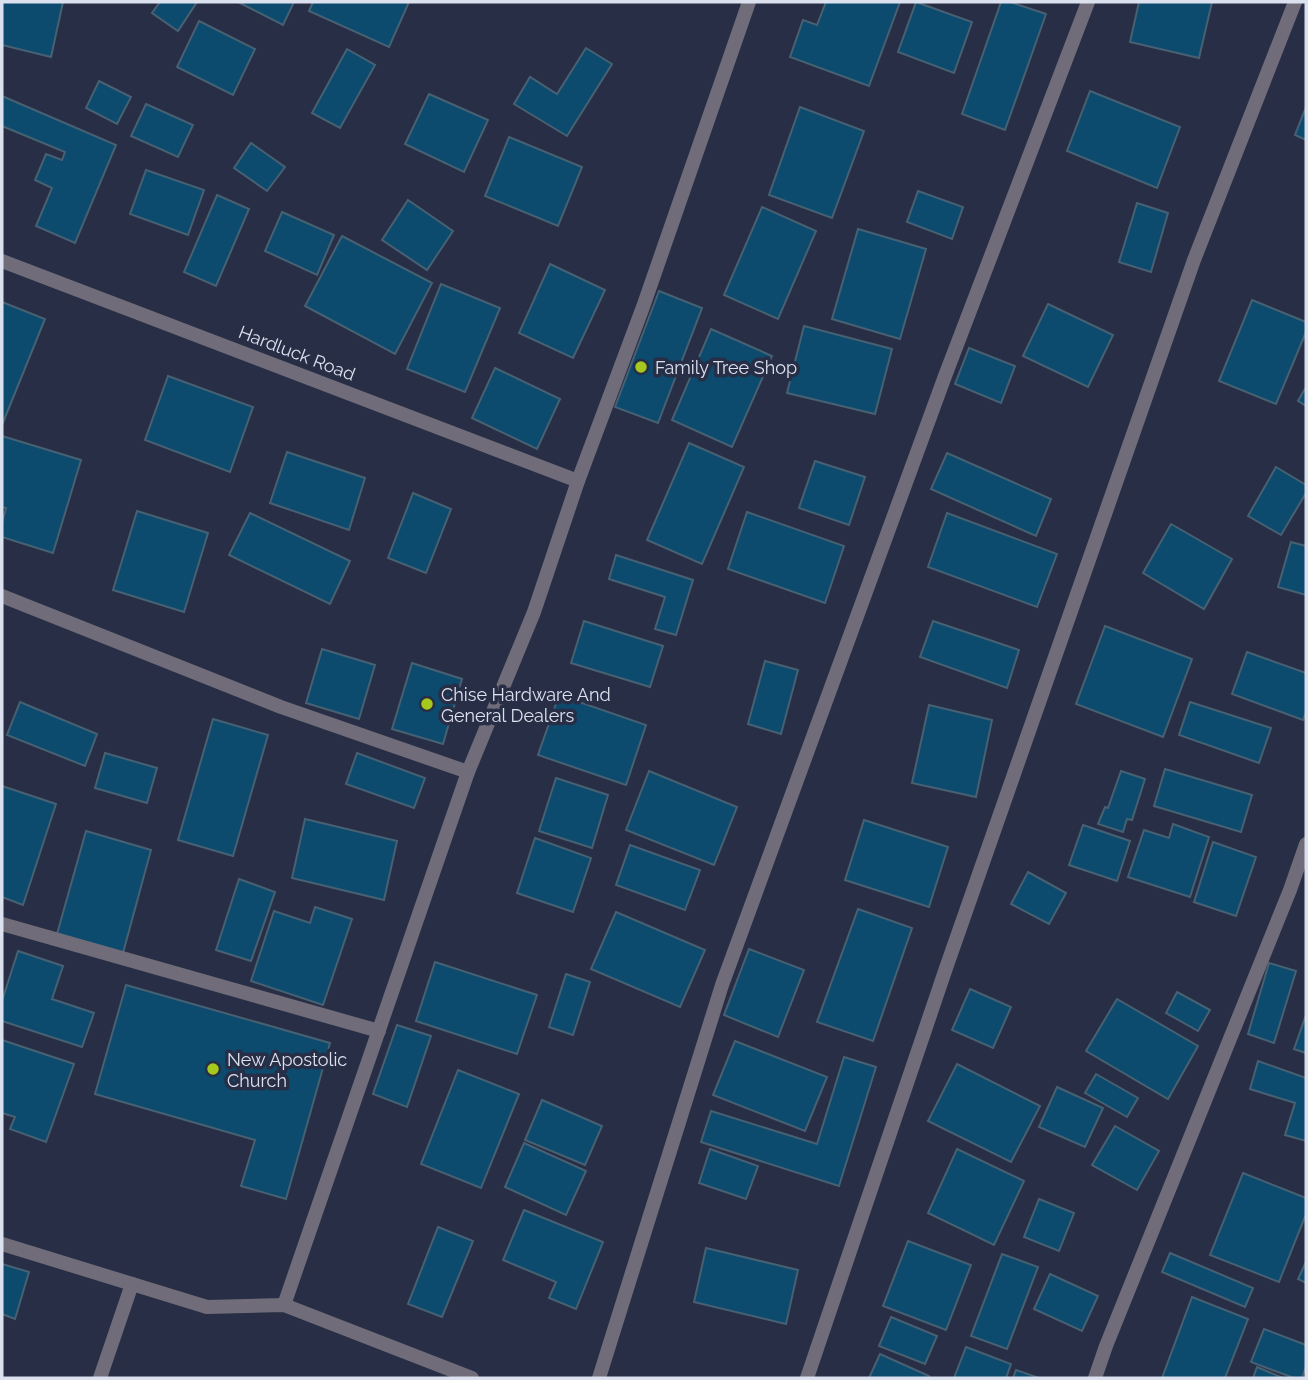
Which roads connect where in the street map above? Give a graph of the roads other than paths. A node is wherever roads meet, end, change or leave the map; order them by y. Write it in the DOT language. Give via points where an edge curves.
graph roads {
  1 [pos="749,2"];
  2 [pos="1088,2"];
  3 [pos="1295,2"];
  4 [pos="2,261"];
  5 [pos="579,481"];
  6 [pos="2,596"];
  7 [pos="468,772"];
  8 [pos="1306,844"];
  9 [pos="2,924"];
  10 [pos="379,1031"];
  11 [pos="2,1244"];
  12 [pos="132,1284"];
  13 [pos="284,1305"];
  14 [pos="100,1378"];
  15 [pos="472,1378"];
  16 [pos="599,1378"];
  17 [pos="807,1378"];
  18 [pos="1095,1378"];
  1 -- 5 [label="street"];
  2 -- 16 [label="street" via="944,376 722,985"];
  3 -- 17 [label="street" via="1194,260"];
  4 -- 5 [label="street, Hardluck Road"];
  5 -- 7 [label="street" via="534,612"];
  6 -- 7 [label="street" via="281,707"];
  7 -- 10 [label="street"];
  8 -- 18 [label="street"];
  9 -- 10 [label="street"];
  10 -- 13 [label="street"];
  11 -- 12 [label="street"];
  12 -- 13 [label="street" via="207,1307"];
  12 -- 14 [label="street"];
  13 -- 15 [label="street"];
}
